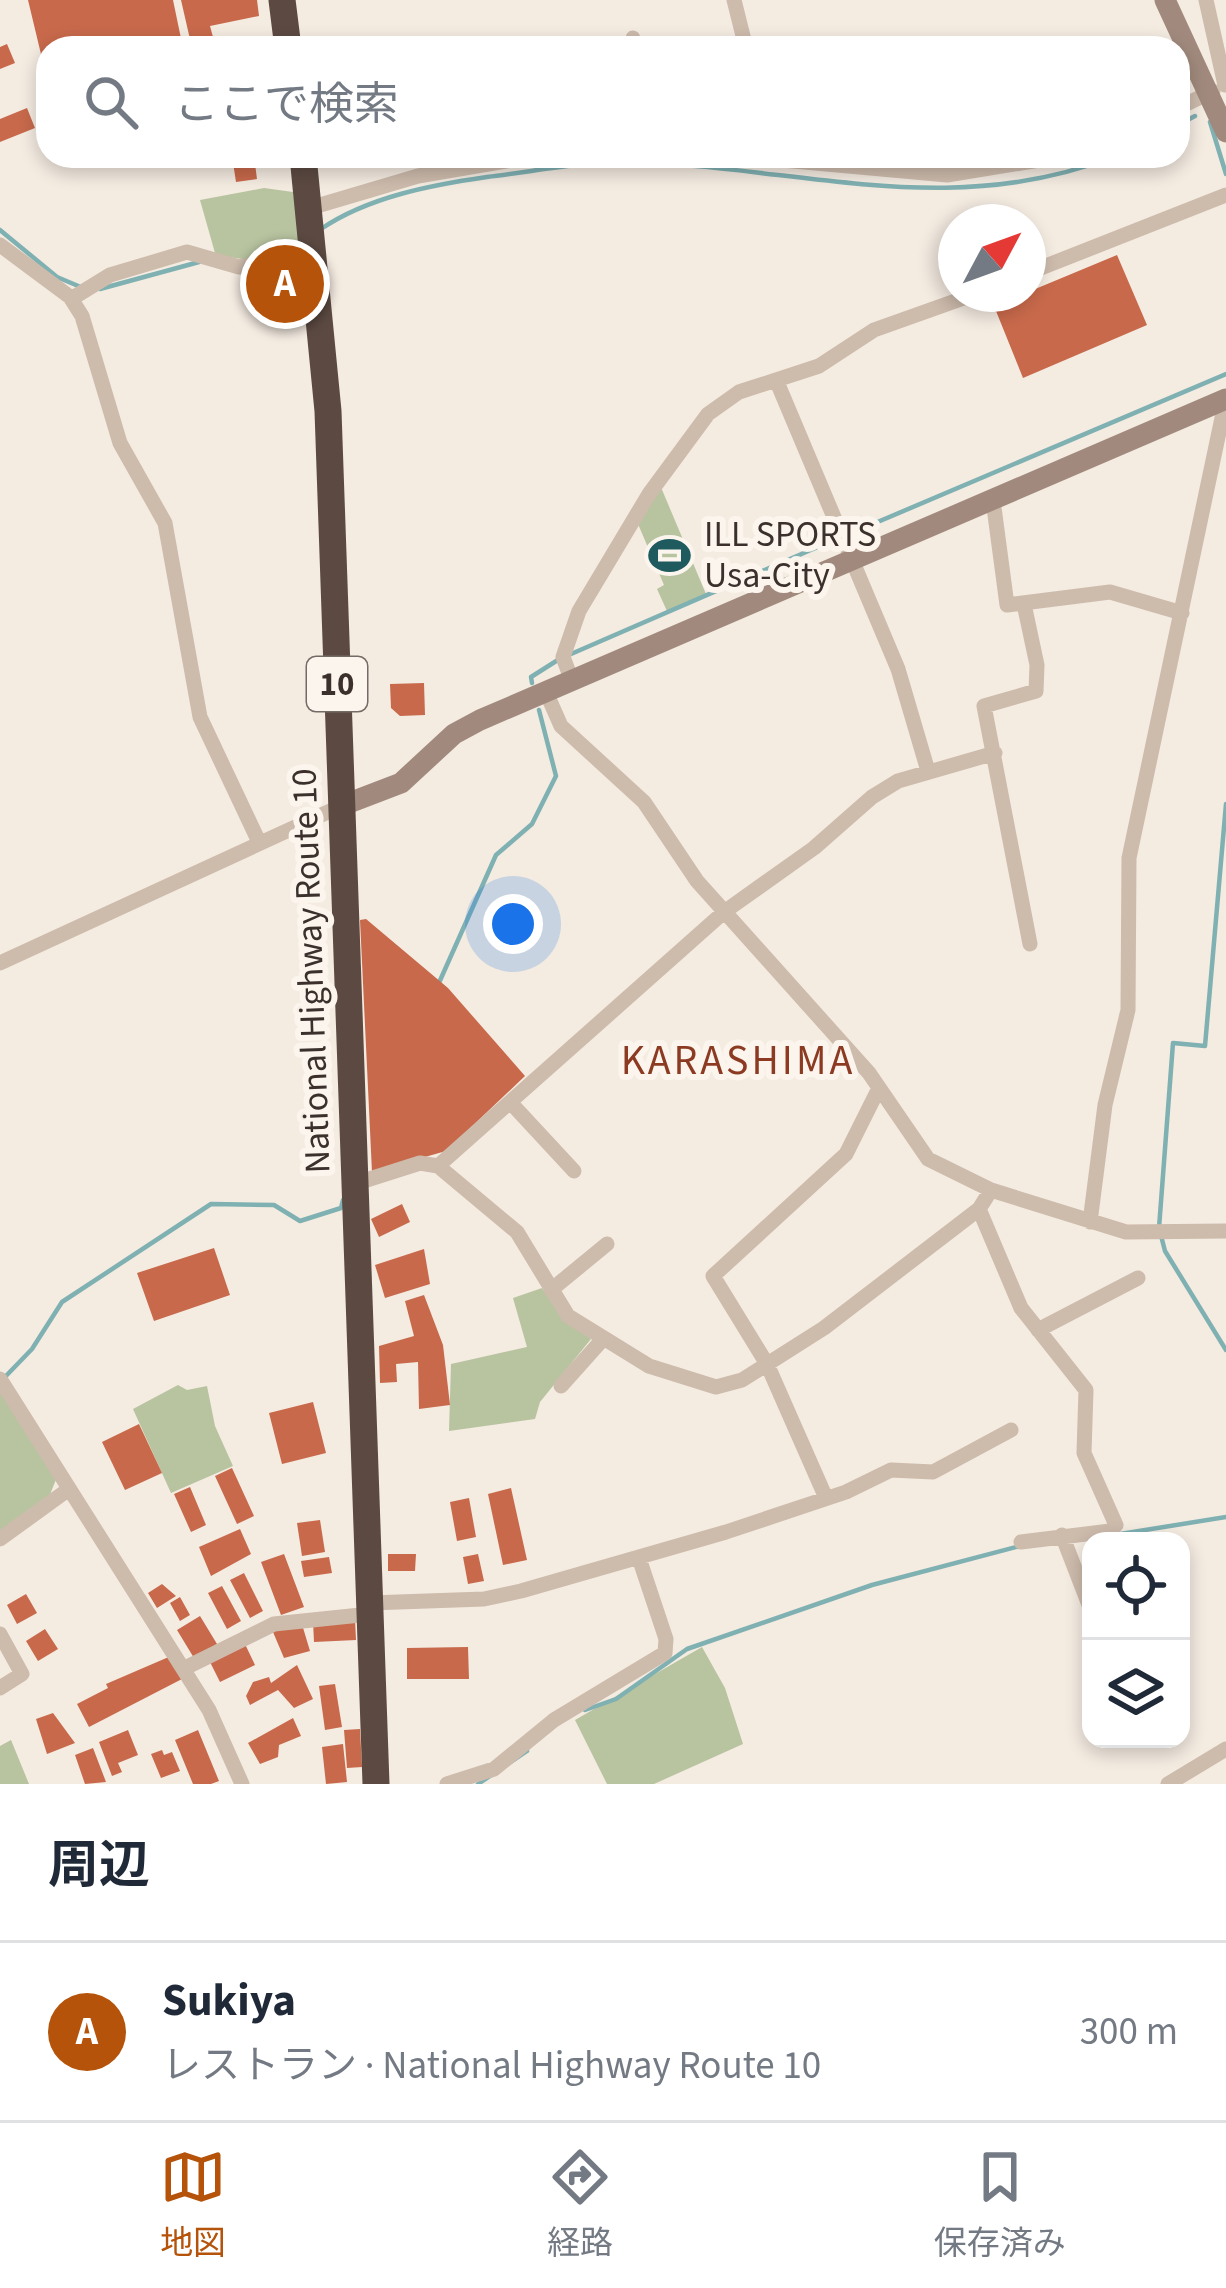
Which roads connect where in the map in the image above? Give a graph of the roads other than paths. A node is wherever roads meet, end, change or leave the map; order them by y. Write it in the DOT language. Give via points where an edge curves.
graph roads {
  1 [pos="282,0"];
  2 [pos="734,0"];
  3 [pos="1165,0"];
  4 [pos="1205,0"];
  5 [pos="286,36"];
  6 [pos="743,36"];
  7 [pos="1187,36"];
  8 [pos="1190,41"];
  9 [pos="1219,88"];
  10 [pos="1190,102"];
  11 [pos="1226,132"];
  12 [pos="304,168"];
  13 [pos="465,168"];
  14 [pos="874,168"];
  15 [pos="990,168"];
  16 [pos="1226,195"];
  17 [pos="312,231"];
  18 [pos="0,245"];
  19 [pos="1046,266"];
  20 [pos="71,298"];
  21 [pos="938,307"];
  22 [pos="777,382"];
  23 [pos="1226,399"];
  24 [pos="993,500"];
  25 [pos="850,561"];
  26 [pos="1024,604"];
  27 [pos="1182,613"];
  28 [pos="572,681"];
  29 [pos="546,692"];
  30 [pos="995,753"];
  31 [pos="928,771"];
  32 [pos="341,806"];
  33 [pos="259,842"];
  34 [pos="724,912"];
  35 [pos="1030,944"];
  36 [pos="0,963"];
  37 [pos="879,1088"];
  38 [pos="510,1102"];
  39 [pos="438,1166"];
  40 [pos="574,1172"];
  41 [pos="354,1183"];
  42 [pos="991,1190"];
  43 [pos="979,1209"];
  44 [pos="1090,1222"];
  45 [pos="1226,1231"];
  46 [pos="608,1244"];
  47 [pos="1138,1278"];
  48 [pos="551,1291"];
  49 [pos="1038,1330"];
  50 [pos="603,1339"];
  51 [pos="767,1364"];
  52 [pos="0,1379"];
  53 [pos="561,1386"];
  54 [pos="1011,1430"];
  55 [pos="69,1489"];
  56 [pos="826,1498"];
  57 [pos="1062,1535"];
  58 [pos="0,1538"];
  59 [pos="1021,1542"];
  60 [pos="639,1558"];
  61 [pos="1082,1587"];
  62 [pos="370,1608"];
  63 [pos="0,1634"];
  64 [pos="183,1669"];
  65 [pos="0,1688"];
  66 [pos="1226,1749"];
  67 [pos="383,1783"];
  68 [pos="242,1784"];
  69 [pos="447,1784"];
  70 [pos="1168,1784"];
  1 -- 5 [label="highway"];
  2 -- 6 [label="street"];
  3 -- 7 [label="street"];
  4 -- 9 [label="street"];
  8 -- 9 [label="street"];
  9 -- 10 [label="street"];
  9 -- 11 [label="street"];
  12 -- 17 [label="highway, National Highway Route 10 / 10"];
  13 -- 17 [label="street" via="418,176"];
  14 -- 15 [label="street" via="947,175"];
  16 -- 19 [label="street"];
  17 -- 20 [label="street" via="239,267 193,251 98,281"];
  17 -- 32 [label="highway, National Highway Route 10 / 10" via="328,411"];
  18 -- 20 [label="street"];
  20 -- 33 [label="street" via="120,443 161,511 200,717"];
  21 -- 22 [label="street" via="874,330"];
  22 -- 25 [label="street"];
  22 -- 28 [label="street" via="723,400 658,479 569,634 563,657"];
  23 -- 24 [label="street"];
  23 -- 27 [label="street"];
  24 -- 25 [label="street"];
  24 -- 26 [label="street" via="1005,601"];
  25 -- 28 [label="street"];
  25 -- 31 [label="street" via="898,669"];
  26 -- 27 [label="street" via="1110,592"];
  26 -- 30 [label="street" via="1037,687 985,703"];
  27 -- 44 [label="street" via="1129,858 1128,1010"];
  28 -- 29 [label="street"];
  29 -- 32 [label="street" via="466,727 391,789"];
  29 -- 34 [label="street" via="561,726 644,802"];
  30 -- 31 [label="street"];
  30 -- 35 [label="street"];
  31 -- 34 [label="street" via="879,792"];
  32 -- 33 [label="street"];
  32 -- 41 [label="highway, National Highway Route 10 / 10"];
  33 -- 36 [label="street"];
  34 -- 37 [label="street"];
  34 -- 38 [label="street"];
  37 -- 42 [label="street" via="928,1159"];
  37 -- 51 [label="street" via="846,1154 713,1276"];
  38 -- 39 [label="street"];
  38 -- 40 [label="street"];
  39 -- 41 [label="street" via="420,1162"];
  39 -- 48 [label="street" via="517,1232"];
  41 -- 62 [label="highway, National Highway Route 10 / 10"];
  42 -- 43 [label="street"];
  42 -- 44 [label="street"];
  43 -- 49 [label="street" via="1013,1296"];
  43 -- 51 [label="street"];
  44 -- 45 [label="street" via="1155,1235"];
  46 -- 48 [label="street"];
  47 -- 49 [label="street"];
  48 -- 50 [label="street" via="568,1316"];
  49 -- 57 [label="street" via="1088,1395 1084,1453 1116,1525"];
  50 -- 51 [label="street" via="710,1387"];
  50 -- 53 [label="street"];
  51 -- 56 [label="street"];
  52 -- 55 [label="street"];
  54 -- 56 [label="street" via="933,1472 897,1468"];
  55 -- 58 [label="street"];
  55 -- 64 [label="street"];
  56 -- 60 [label="street"];
  57 -- 59 [label="street"];
  57 -- 61 [label="street"];
  60 -- 62 [label="street" via="496,1597"];
  60 -- 69 [label="street" via="665,1653 554,1720 494,1769"];
  62 -- 64 [label="street" via="274,1624"];
  62 -- 67 [label="highway, National Highway Route 10 / 10"];
  63 -- 65 [label="street" via="22,1674"];
  64 -- 68 [label="street"];
  66 -- 70 [label="street"];
}
